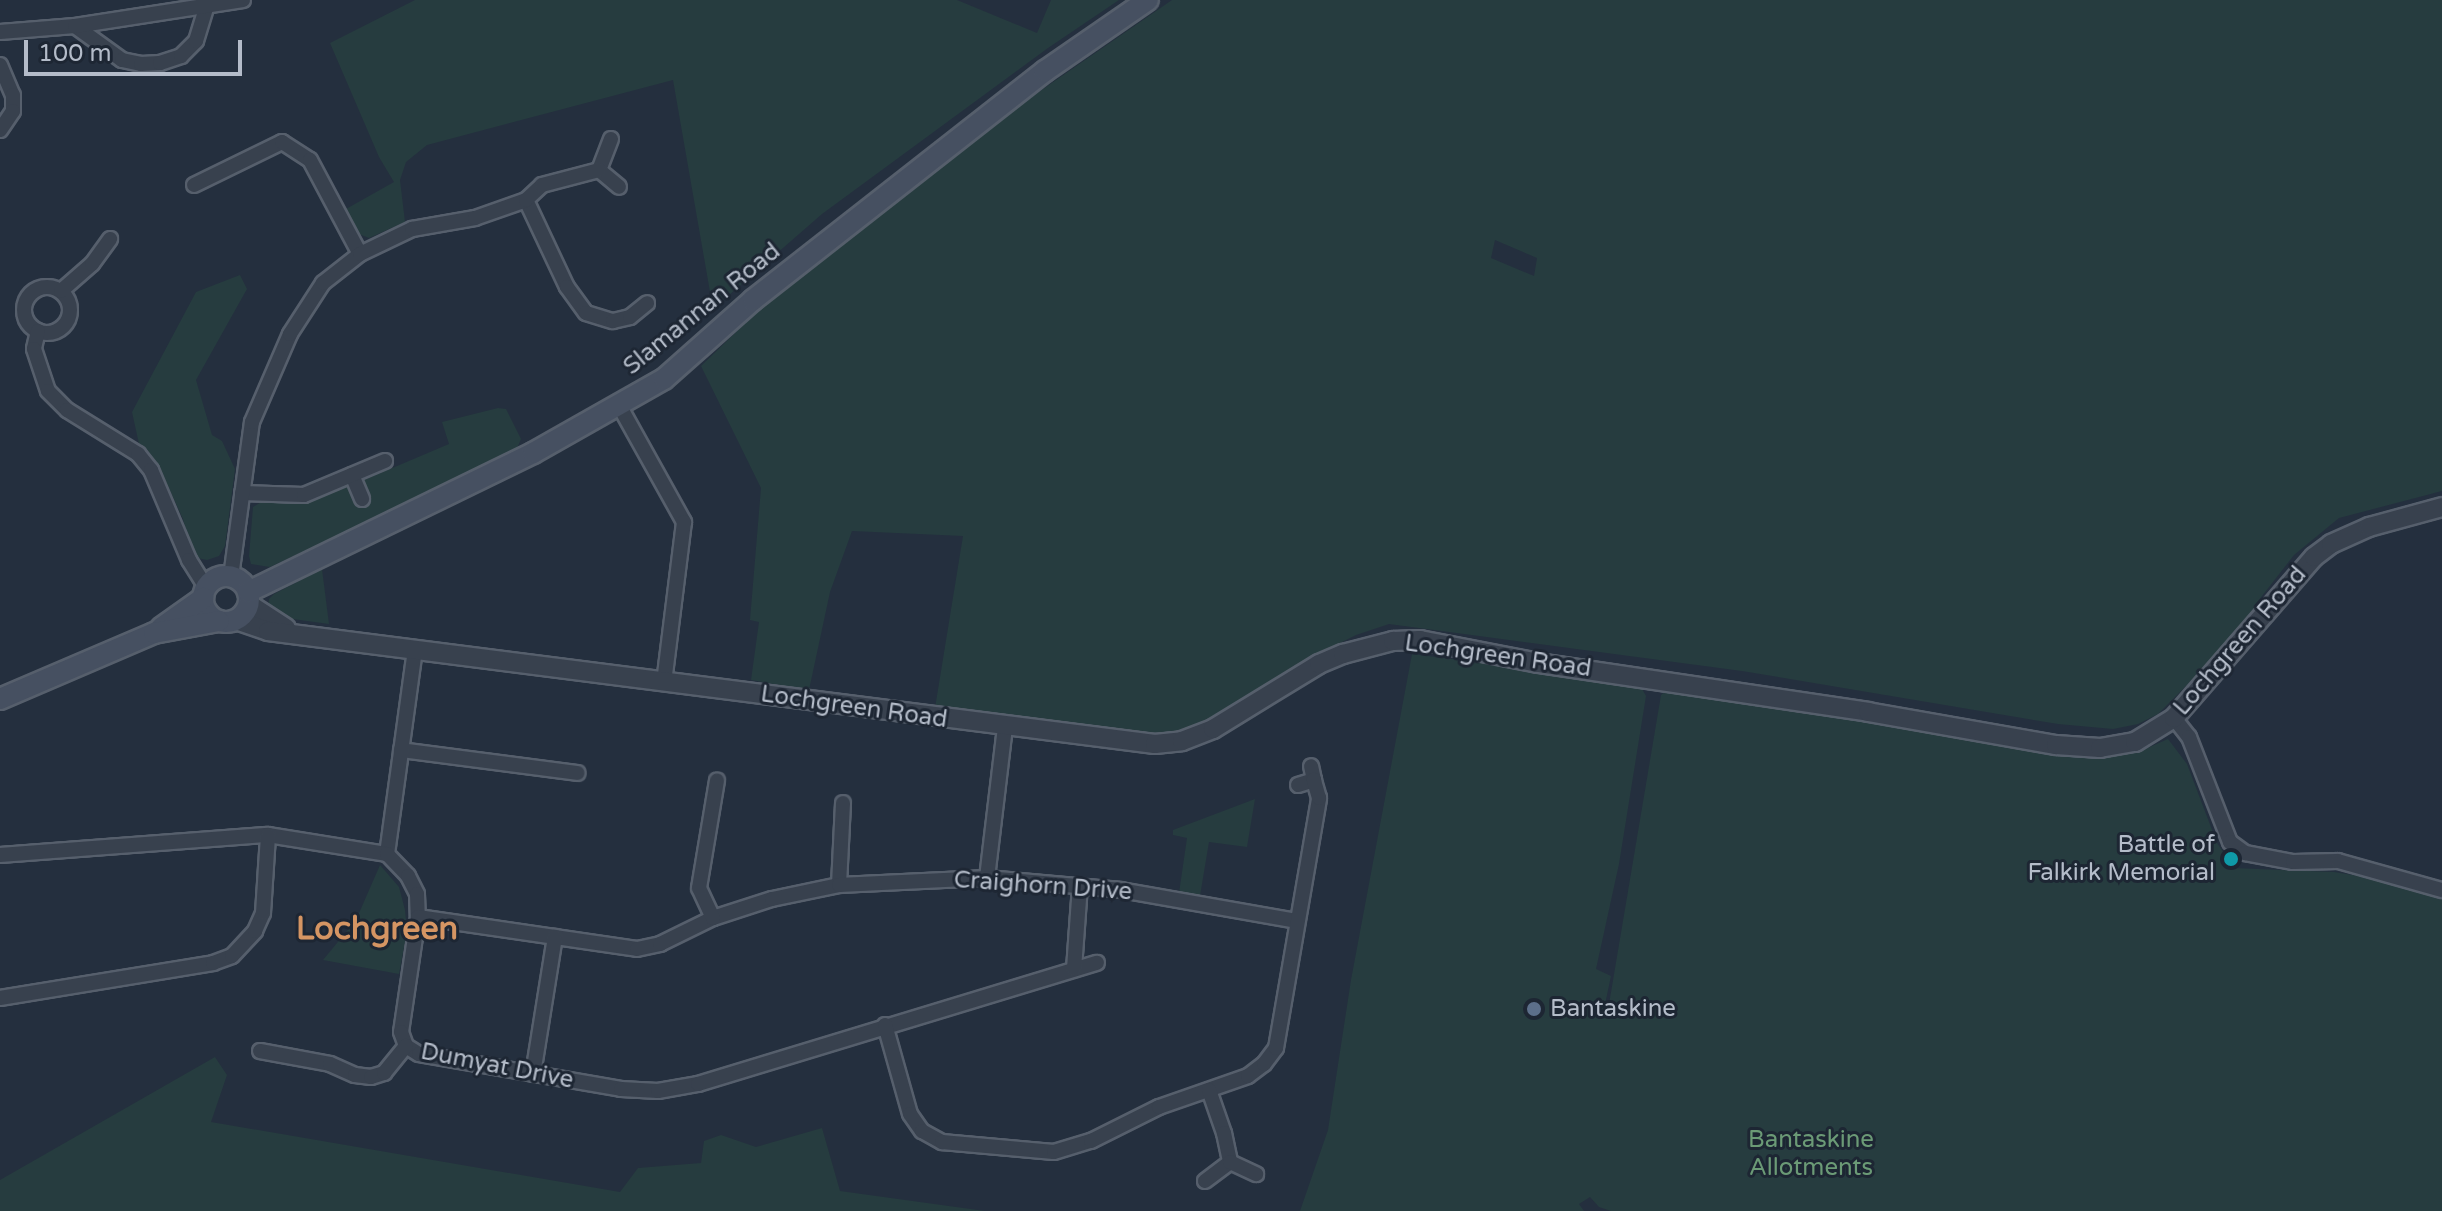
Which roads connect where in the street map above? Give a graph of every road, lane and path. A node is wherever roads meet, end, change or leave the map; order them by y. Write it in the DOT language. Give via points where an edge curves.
graph roads {
  1 [pos="243,0"];
  2 [pos="1148,0"];
  3 [pos="206,8"];
  4 [pos="75,26"];
  5 [pos="0,32"];
  6 [pos="0,65"];
  7 [pos="0,130"];
  8 [pos="611,139"];
  9 [pos="599,170"];
  10 [pos="194,185"];
  11 [pos="619,187"];
  12 [pos="526,200"];
  13 [pos="110,239"];
  14 [pos="360,254"];
  15 [pos="61,291"];
  16 [pos="647,303"];
  17 [pos="38,331"];
  18 [pos="620,407"];
  19 [pos="385,461"];
  20 [pos="352,475"];
  21 [pos="242,493"];
  22 [pos="362,499"];
  23 [pos="2442,507"];
  24 [pos="231,577"];
  25 [pos="205,593"];
  26 [pos="238,609"];
  27 [pos="154,633"];
  28 [pos="415,649"];
  29 [pos="664,682"];
  30 [pos="0,699"];
  31 [pos="2174,718"];
  32 [pos="1005,727"];
  33 [pos="401,750"];
  34 [pos="578,773"];
  35 [pos="717,780"];
  36 [pos="1298,785"];
  37 [pos="843,803"];
  38 [pos="268,835"];
  39 [pos="387,854"];
  40 [pos="0,855"];
  41 [pos="987,878"];
  42 [pos="839,885"];
  43 [pos="1080,885"];
  44 [pos="2442,890"];
  45 [pos="418,917"];
  46 [pos="713,918"];
  47 [pos="1296,921"];
  48 [pos="555,937"];
  49 [pos="1097,963"];
  50 [pos="1074,969"];
  51 [pos="0,998"];
  52 [pos="885,1025"];
  53 [pos="406,1046"];
  54 [pos="260,1051"];
  55 [pos="533,1074"];
  56 [pos="1209,1090"];
  57 [pos="1230,1162"];
  58 [pos="1256,1174"];
  59 [pos="1205,1181"];
  1 -- 3 [label="street"];
  2 -- 18 [label="main road, Slamannan Road" via="1045,71 753,300 664,379"];
  3 -- 4 [label="street"];
  3 -- 4 [label="street" via="196,41 181,56 160,63 122,60"];
  4 -- 5 [label="street"];
  6 -- 7 [label="street" via="13,95 13,111"];
  8 -- 9 [label="street"];
  9 -- 11 [label="street"];
  9 -- 12 [label="street" via="542,185"];
  10 -- 14 [label="street" via="282,142 310,160"];
  12 -- 14 [label="street" via="475,218 412,229"];
  12 -- 16 [label="street" via="567,287 586,313 613,321 630,317"];
  13 -- 15 [label="street" via="92,264"];
  14 -- 21 [label="street" via="323,283 290,334 252,422"];
  15 -- 17 [label="street" via="70,316 51,333"];
  15 -- 17 [label="street" via="49,286 27,298 27,323"];
  17 -- 25 [label="street" via="34,349 48,391 67,410 138,454 151,470"];
  18 -- 26 [label="main road, Slamannan Road"];
  18 -- 29 [label="street" via="684,522"];
  19 -- 20 [label="street"];
  20 -- 21 [label="street" via="304,495"];
  20 -- 22 [label="street"];
  21 -- 24 [label="street"];
  23 -- 31 [label="street, Lochgreen Road" via="2369,527 2314,557"];
  24 -- 25 [label="main road, Slamannan Road" via="217,578"];
  24 -- 26 [label="main road" via="242,582"];
  25 -- 26 [label="main road" via="207,612"];
  25 -- 27 [label="main road, Slamannan Road"];
  26 -- 27 [label="main road, Slamannan Road"];
  26 -- 28 [label="street, Lochgreen Road" via="296,633"];
  27 -- 30 [label="main road, Slamannan Road"];
  28 -- 29 [label="street, Lochgreen Road"];
  28 -- 33 [label="street"];
  29 -- 32 [label="street, Lochgreen Road"];
  31 -- 32 [label="street, Lochgreen Road" via="2135,742 2100,748 2056,745 1420,640 1393,641 1319,664 1213,729 1182,741 1155,744"];
  31 -- 44 [label="street" via="2189,737 2230,842 2245,853 2293,862 2338,861"];
  32 -- 41 [label="street"];
  33 -- 34 [label="street"];
  33 -- 39 [label="street"];
  35 -- 46 [label="street" via="699,888"];
  36 -- 47 [label="street" via="1313,773 1319,798"];
  37 -- 42 [label="street"];
  38 -- 39 [label="street"];
  38 -- 40 [label="street"];
  38 -- 51 [label="street" via="263,913 255,931 232,956"];
  39 -- 45 [label="street, Dumyat Drive" via="417,894"];
  41 -- 42 [label="street, Craighorn Drive"];
  41 -- 43 [label="street, Craighorn Drive"];
  42 -- 46 [label="street, Craighorn Drive"];
  43 -- 47 [label="street, Craighorn Drive"];
  43 -- 50 [label="street"];
  45 -- 48 [label="street, Craighorn Drive"];
  45 -- 53 [label="street, Dumyat Drive" via="401,1032"];
  46 -- 48 [label="street, Craighorn Drive" via="660,944 637,949"];
  47 -- 56 [label="street" via="1276,1048 1248,1076"];
  48 -- 55 [label="street"];
  49 -- 50 [label="street, Dumyat Drive"];
  50 -- 52 [label="street, Dumyat Drive"];
  52 -- 55 [label="street, Dumyat Drive" via="698,1084 658,1091"];
  52 -- 56 [label="street" via="910,1114 922,1131 942,1142 1054,1152"];
  53 -- 54 [label="street" via="384,1073 371,1077"];
  53 -- 55 [label="street, Dumyat Drive" via="419,1054"];
  56 -- 57 [label="street"];
  57 -- 58 [label="street"];
  57 -- 59 [label="street"];
}
